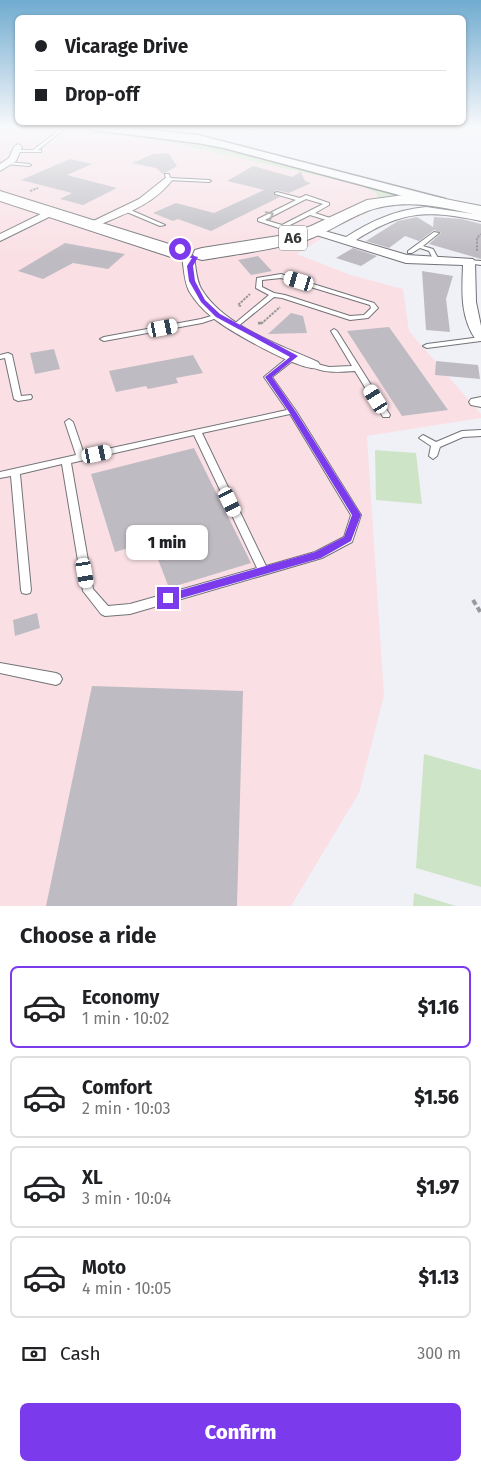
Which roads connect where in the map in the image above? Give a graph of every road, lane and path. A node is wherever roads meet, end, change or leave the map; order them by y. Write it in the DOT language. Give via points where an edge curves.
graph roads {
  1 [pos="317,169"];
  2 [pos="168,177"];
  3 [pos="209,181"];
  4 [pos="277,193"];
  5 [pos="0,196"];
  6 [pos="300,200"];
  7 [pos="440,202"];
  8 [pos="124,209"];
  9 [pos="481,211"];
  10 [pos="49,213"];
  11 [pos="310,213"];
  12 [pos="481,218"];
  13 [pos="336,221"];
  14 [pos="162,225"];
  15 [pos="88,226"];
  16 [pos="314,231"];
  17 [pos="436,233"];
  18 [pos="481,234"];
  19 [pos="2,236"];
  20 [pos="347,241"];
  21 [pos="418,246"];
  22 [pos="410,252"];
  23 [pos="194,255"];
  24 [pos="476,259"];
  25 [pos="436,260"];
  26 [pos="273,295"];
  27 [pos="280,306"];
  28 [pos="218,316"];
  29 [pos="252,321"];
  30 [pos="235,326"];
  31 [pos="334,331"];
  32 [pos="481,338"];
  33 [pos="104,339"];
  34 [pos="427,346"];
  35 [pos="0,356"];
  36 [pos="295,356"];
  37 [pos="312,365"];
  38 [pos="357,368"];
  39 [pos="28,397"];
  40 [pos="292,412"];
  41 [pos="386,415"];
  42 [pos="69,422"];
  43 [pos="197,432"];
  44 [pos="481,433"];
  45 [pos="423,438"];
  46 [pos="436,445"];
  47 [pos="433,456"];
  48 [pos="81,458"];
  49 [pos="66,461"];
  50 [pos="16,472"];
  51 [pos="0,475"];
  52 [pos="263,571"];
  53 [pos="26,590"];
  54 [pos="473,600"];
  55 [pos="481,614"];
  56 [pos="0,668"];
  57 [pos="56,679"];
  1 -- 7 [label="street"];
  2 -- 3 [label="lane"];
  2 -- 8 [label="street" via="162,189"];
  4 -- 6 [label="lane"];
  5 -- 10 [label="highway, A6"];
  6 -- 11 [label="lane" via="306,197 327,204"];
  11 -- 6 [label="lane, one-way" via="282,227 260,220"];
  7 -- 9 [label="highway, A6"];
  7 -- 13 [label="highway, A6" via="378,202"];
  8 -- 14 [label="lane"];
  8 -- 15 [label="street"];
  10 -- 15 [label="highway, A6"];
  10 -- 19 [label="street"];
  11 -- 13 [label="lane"];
  12 -- 20 [label="street" via="438,211 409,211 385,218"];
  13 -- 16 [label="highway, A6"];
  15 -- 23 [label="highway, A6"];
  16 -- 20 [label="street"];
  16 -- 23 [label="highway, A6" via="281,241"];
  17 -- 21 [label="lane"];
  18 -- 24 [label="path" via="477,238"];
  20 -- 25 [label="street" via="406,259"];
  21 -- 22 [label="lane"];
  21 -- 25 [label="lane" via="432,250"];
  23 -- 28 [label="street" via="192,281 203,301"];
  24 -- 25 [label="street"];
  24 -- 32 [label="street" via="469,295 474,330"];
  26 -- 26 [label="lane" via="350,318 366,317 375,308 372,304 281,276 259,279 259,288"];
  26 -- 30 [label="lane"];
  27 -- 29 [label="path" via="261,324"];
  28 -- 30 [label="street"];
  28 -- 33 [label="lane"];
  30 -- 36 [label="street"];
  31 -- 38 [label="lane"];
  32 -- 34 [label="lane"];
  35 -- 39 [label="lane" via="8,355 18,399"];
  36 -- 37 [label="street"];
  36 -- 40 [label="lane" via="268,377"];
  37 -- 38 [label="lane" via="337,371"];
  38 -- 41 [label="lane"];
  40 -- 43 [label="lane"];
  40 -- 52 [label="lane" via="356,515 348,539 318,555"];
  42 -- 48 [label="lane"];
  43 -- 48 [label="lane"];
  43 -- 52 [label="lane"];
  44 -- 46 [label="lane" via="462,434"];
  45 -- 46 [label="lane"];
  46 -- 47 [label="lane"];
  48 -- 49 [label="lane"];
  49 -- 50 [label="lane"];
  49 -- 52 [label="lane" via="88,591 105,611 130,609"];
  50 -- 51 [label="lane"];
  50 -- 53 [label="lane"];
  54 -- 55 [label="path"];
  56 -- 57 [label="lane"];
}
